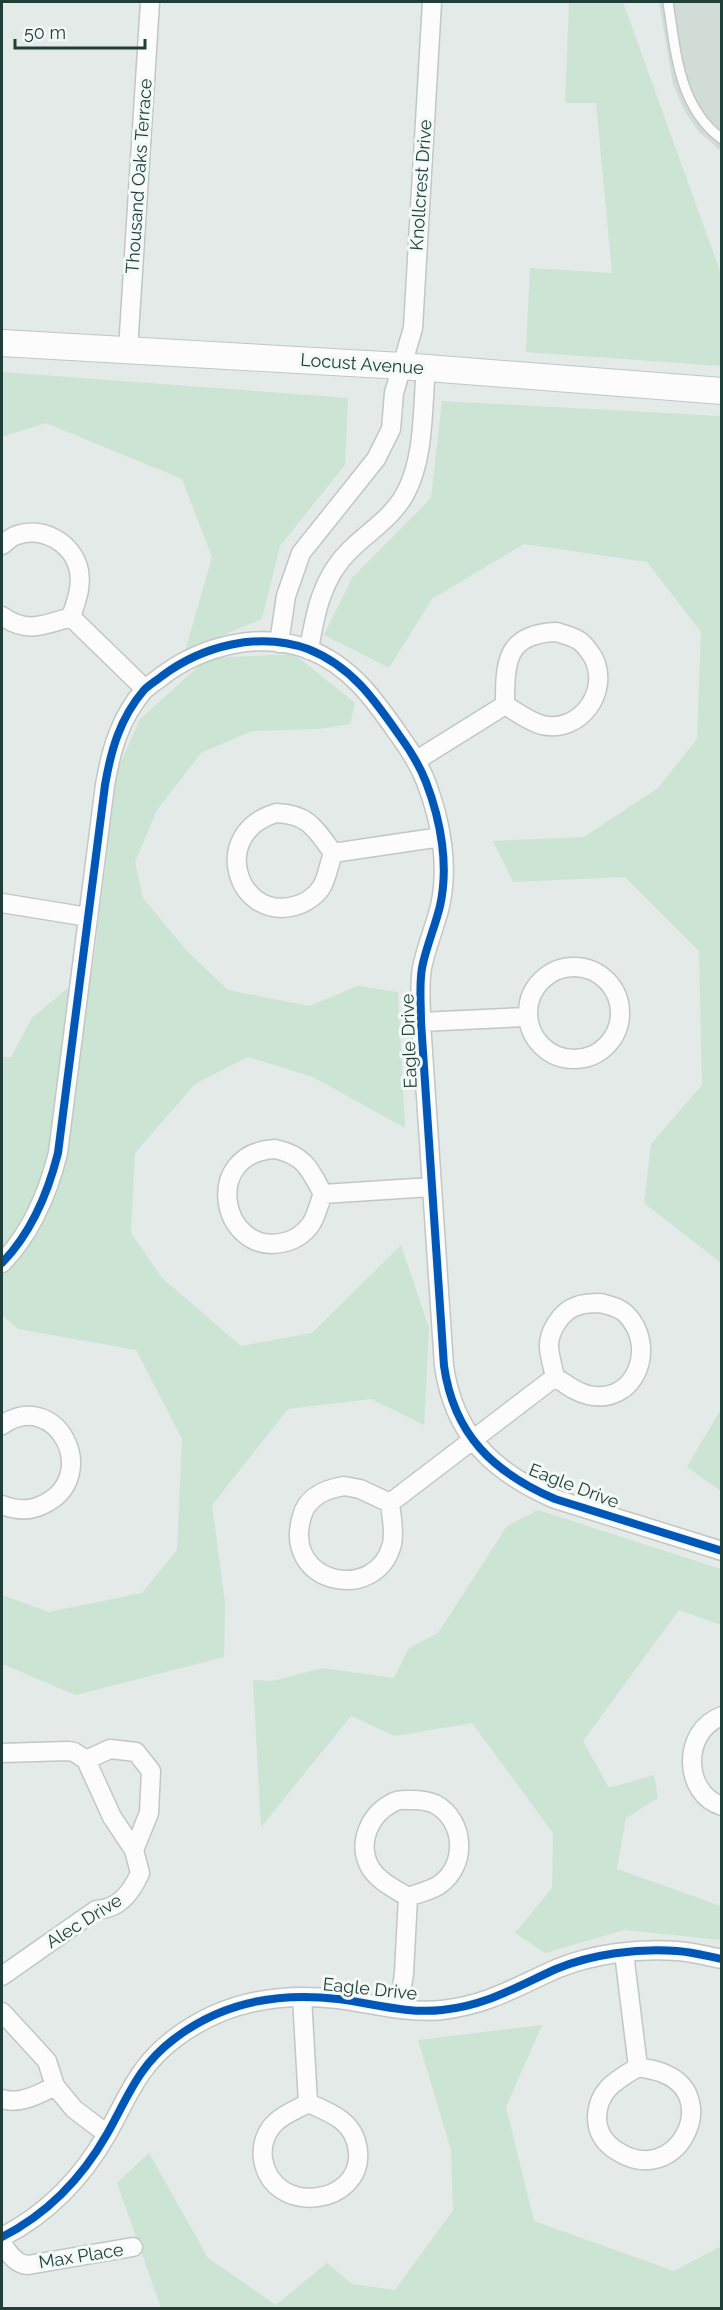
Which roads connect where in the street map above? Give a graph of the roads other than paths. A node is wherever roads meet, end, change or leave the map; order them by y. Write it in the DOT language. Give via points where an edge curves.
graph roads {
  1 [pos="150,2"];
  2 [pos="432,2"];
  3 [pos="668,2"];
  4 [pos="722,140"];
  5 [pos="2,343"];
  6 [pos="128,351"];
  7 [pos="414,367"];
  8 [pos="722,391"];
  9 [pos="2,545"];
  10 [pos="2,616"];
  11 [pos="71,617"];
  12 [pos="279,643"];
  13 [pos="309,650"];
  14 [pos="145,689"];
  15 [pos="505,705"];
  16 [pos="417,760"];
  17 [pos="441,837"];
  18 [pos="333,853"];
  19 [pos="2,903"];
  20 [pos="88,917"];
  21 [pos="526,1017"];
  22 [pos="421,1022"];
  23 [pos="431,1187"];
  24 [pos="323,1194"];
  25 [pos="2,1263"];
  26 [pos="555,1377"];
  27 [pos="2,1425"];
  28 [pos="472,1440"];
  29 [pos="390,1503"];
  30 [pos="2,1505"];
  31 [pos="722,1551"];
  32 [pos="722,1716"];
  33 [pos="2,1753"];
  34 [pos="86,1760"];
  35 [pos="722,1806"];
  36 [pos="134,1850"];
  37 [pos="408,1897"];
  38 [pos="624,1953"];
  39 [pos="722,1959"];
  40 [pos="2,1976"];
  41 [pos="302,1997"];
  42 [pos="399,2008"];
  43 [pos="2,2012"];
  44 [pos="638,2067"];
  45 [pos="55,2086"];
  46 [pos="2,2099"];
  47 [pos="308,2103"];
  48 [pos="107,2134"];
  49 [pos="2,2237"];
  50 [pos="2,2244"];
  51 [pos="133,2247"];
  1 -- 6 [label="street, Thousand Oaks Terrace"];
  2 -- 7 [label="street, Knollcrest Drive"];
  3 -- 4 [label="lane" via="684,89 698,117"];
  5 -- 6 [label="street, Locust Avenue"];
  6 -- 7 [label="street, Locust Avenue"];
  7 -- 8 [label="street, Locust Avenue"];
  7 -- 12 [label="street" via="394,393 391,429 376,459 301,553 286,596"];
  7 -- 13 [label="street" via="419,453 411,480 397,505 350,549 329,577 313,621"];
  9 -- 11 [label="street" via="16,535 37,533 69,548 80,573"];
  10 -- 11 [label="street" via="13,624 39,627"];
  11 -- 14 [label="street"];
  12 -- 13 [label="street, Eagle Drive"];
  12 -- 14 [label="street, Eagle Drive" via="231,644 208,651 186,660"];
  13 -- 16 [label="street, Eagle Drive" via="350,675 369,692"];
  14 -- 20 [label="street, Eagle Drive" via="127,715 111,753"];
  15 -- 15 [label="street" via="543,725 571,722 596,695 600,680 597,664 579,640 556,632 528,637 509,657 505,668"];
  15 -- 16 [label="street"];
  16 -- 17 [label="street, Eagle Drive"];
  17 -- 18 [label="street"];
  17 -- 22 [label="street, Eagle Drive" via="445,874 422,970"];
  18 -- 18 [label="street" via="313,825 300,817 276,813 254,822 243,835 236,865 252,896 263,904 283,909 298,906 321,887"];
  19 -- 20 [label="street"];
  20 -- 25 [label="street, Eagle Drive" via="58,1153 39,1208"];
  21 -- 21 [label="street" via="545,1050 555,1056 580,1060 592,1057 615,1035 620,1020 619,1002 599,973 573,965 547,975 535,988"];
  21 -- 22 [label="street"];
  22 -- 23 [label="street, Eagle Drive"];
  23 -- 24 [label="street"];
  23 -- 28 [label="street, Eagle Drive" via="448,1392"];
  24 -- 24 [label="street" via="309,1167 298,1156 275,1149 247,1157 236,1167 226,1199 232,1220 246,1234 273,1244 287,1242 307,1229"];
  26 -- 26 [label="street" via="590,1396 602,1396 627,1386 641,1365 636,1329 627,1315 601,1303 574,1306 564,1314 556,1323 549,1348"];
  26 -- 28 [label="street"];
  27 -- 30 [label="street" via="24,1416 52,1423 66,1440 71,1463 63,1491 51,1501 24,1510"];
  28 -- 29 [label="street"];
  28 -- 31 [label="street, Eagle Drive" via="492,1461 530,1488"];
  29 -- 29 [label="street" via="392,1545 377,1569 364,1577 330,1578 305,1558 297,1530 303,1511 315,1497 330,1488 344,1486"];
  32 -- 35 [label="street" via="699,1732 691,1760 699,1787"];
  33 -- 34 [label="street" via="68,1751"];
  34 -- 36 [label="street, Alec Drive" via="112,1817"];
  34 -- 36 [label="street, Alec Drive" via="110,1749 136,1752 151,1771 149,1813"];
  36 -- 40 [label="street, Alec Drive" via="140,1873 132,1890 110,1909 96,1910"];
  37 -- 37 [label="street" via="439,1885 458,1862 459,1838 446,1813 425,1801 396,1801 387,1806 378,1812 365,1839 365,1854 374,1873"];
  37 -- 42 [label="street"];
  38 -- 39 [label="street, Eagle Drive" via="675,1950"];
  38 -- 42 [label="street, Eagle Drive" via="577,1962 480,2003 440,2010"];
  38 -- 44 [label="street"];
  41 -- 42 [label="street, Eagle Drive"];
  41 -- 47 [label="street"];
  41 -- 48 [label="street, Eagle Drive" via="253,2001 215,2013 184,2032 138,2076"];
  43 -- 45 [label="street" via="47,2061"];
  44 -- 44 [label="street" via="602,2094 597,2123 610,2147 634,2159 648,2160 678,2146 692,2113 679,2083 666,2074"];
  45 -- 46 [label="street" via="31,2098"];
  45 -- 48 [label="street" via="74,2109"];
  47 -- 47 [label="street" via="277,2120 267,2133 262,2154 271,2181 291,2195 306,2199 320,2198 339,2189 353,2174 358,2157 352,2131 344,2121"];
  48 -- 49 [label="street, Eagle Drive" via="82,2172 60,2196 32,2220"];
  50 -- 51 [label="street, Max Place" via="13,2259 28,2265"];
}
